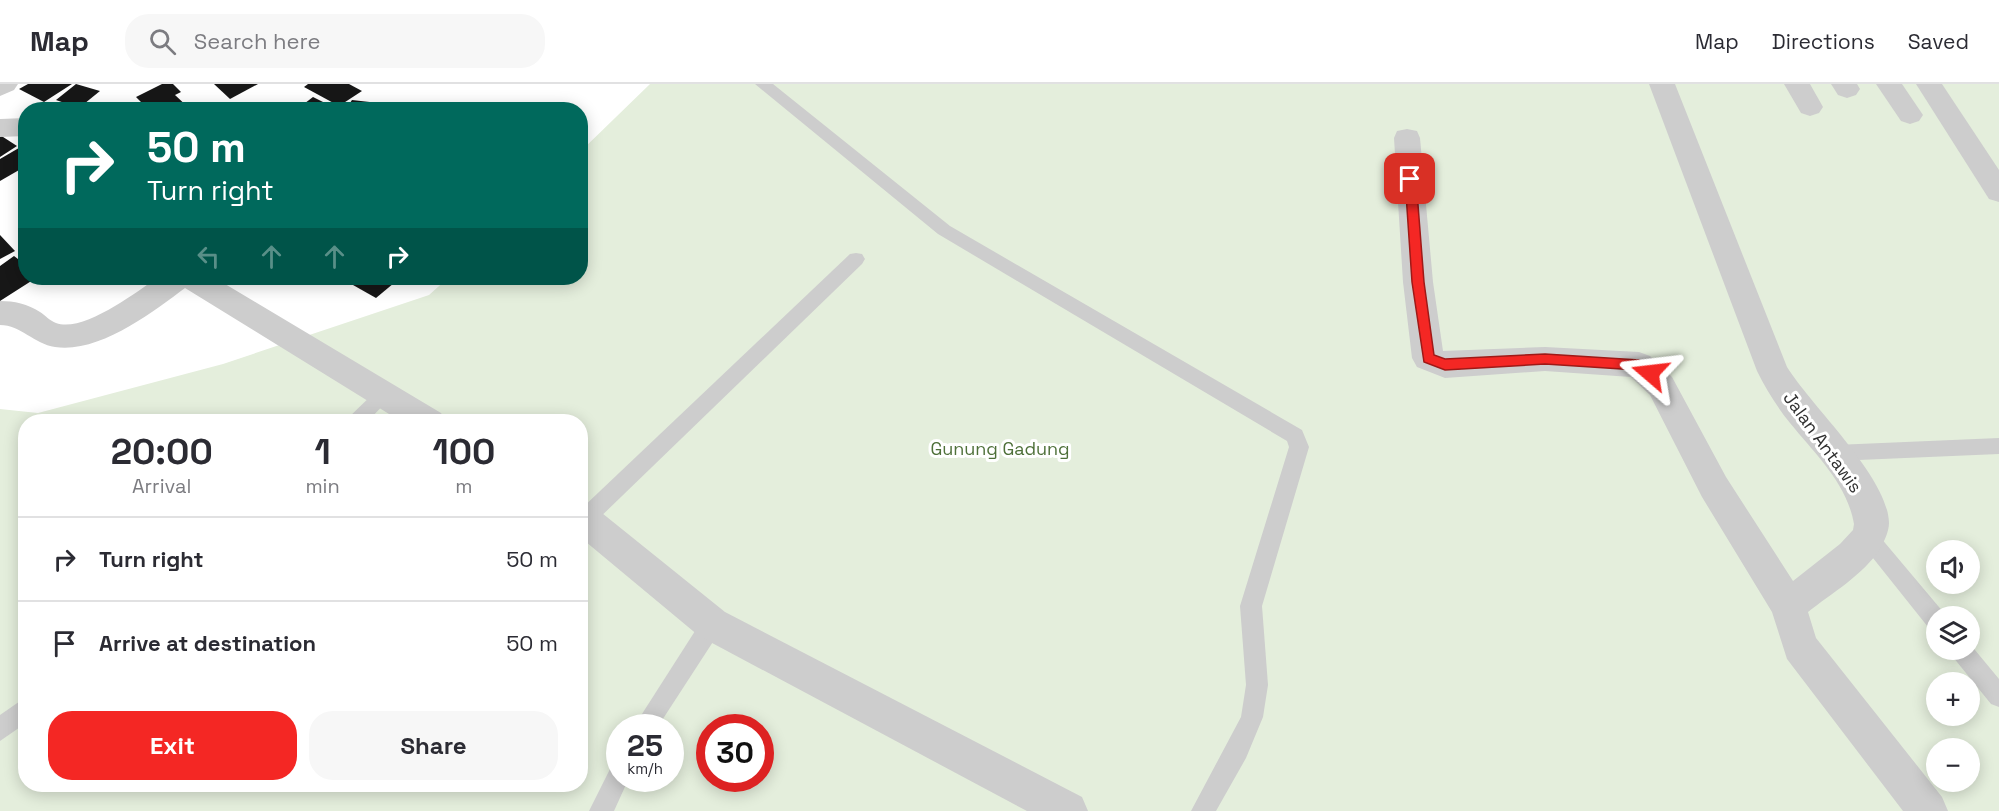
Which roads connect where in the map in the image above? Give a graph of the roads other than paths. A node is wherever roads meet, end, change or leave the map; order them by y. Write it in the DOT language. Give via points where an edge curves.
graph roads {
  1 [pos="5,84"];
  2 [pos="763,84"];
  3 [pos="1662,84"];
  4 [pos="1797,84"];
  5 [pos="1889,84"];
  6 [pos="1929,84"];
  7 [pos="0,87"];
  8 [pos="1810,107"];
  9 [pos="1910,116"];
  10 [pos="18,127"];
  11 [pos="0,128"];
  12 [pos="1407,138"];
  13 [pos="1999,192"];
  14 [pos="856,259"];
  15 [pos="168,285"];
  16 [pos="204,285"];
  17 [pos="0,313"];
  18 [pos="386,394"];
  19 [pos="362,414"];
  20 [pos="417,414"];
  21 [pos="1999,446"];
  22 [pos="1835,453"];
  23 [pos="588,512"];
  24 [pos="588,521"];
  25 [pos="1868,537"];
  26 [pos="1788,606"];
  27 [pos="1926,608"];
  28 [pos="712,624"];
  29 [pos="1969,660"];
  30 [pos="1999,696"];
  31 [pos="653,714"];
  32 [pos="18,715"];
  33 [pos="0,730"];
  34 [pos="610,792"];
  35 [pos="601,811"];
  36 [pos="1068,811"];
  37 [pos="1203,811"];
  38 [pos="1928,811"];
  1 -- 7 [label="street"];
  2 -- 37 [label="lane" via="944,230 1295,436 1299,447 1251,606 1250,634 1257,686 1251,722"];
  3 -- 22 [label="street, Jalan Antawis" via="1773,371 1800,412"];
  4 -- 8 [label="street"];
  5 -- 9 [label="street"];
  6 -- 13 [label="street"];
  10 -- 11 [label="street"];
  12 -- 26 [label="street" via="1428,358 1445,364 1545,359 1639,365 1661,386 1714,487"];
  14 -- 23 [label="lane"];
  15 -- 17 [label="street" via="104,324 72,338 52,335 25,317"];
  16 -- 18 [label="street"];
  18 -- 19 [label="lane"];
  18 -- 20 [label="street"];
  21 -- 22 [label="lane"];
  22 -- 25 [label="street, Jalan Antawis" via="1869,506"];
  24 -- 28 [label="street"];
  25 -- 26 [label="street" via="1838,567"];
  25 -- 27 [label="lane"];
  26 -- 38 [label="street" via="1800,647"];
  28 -- 31 [label="lane"];
  28 -- 36 [label="street"];
  29 -- 30 [label="lane"];
  32 -- 33 [label="lane"];
  34 -- 35 [label="lane"];
}
